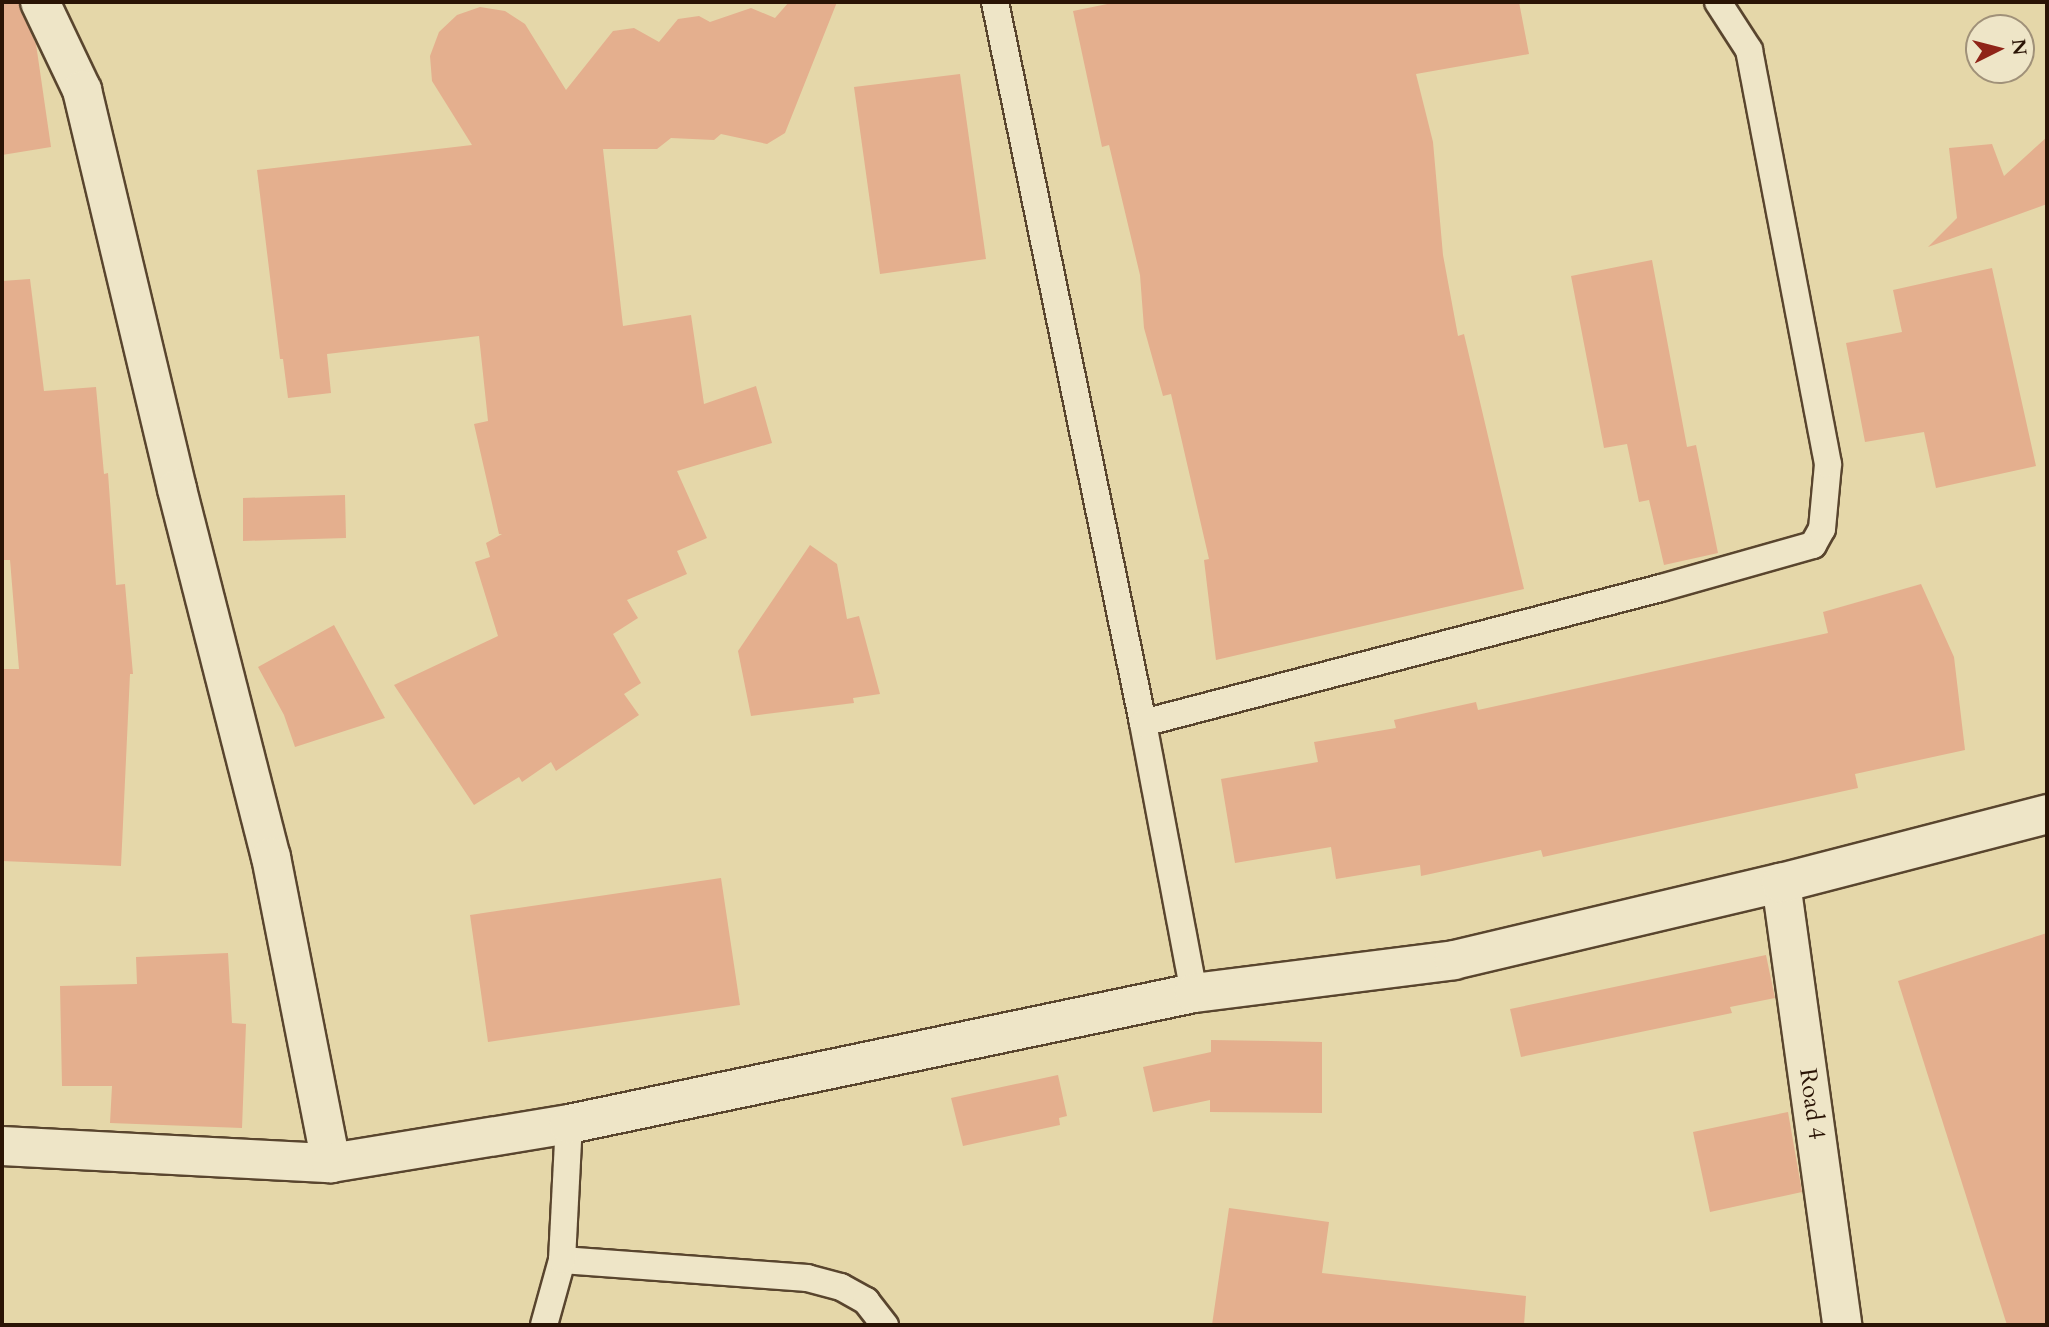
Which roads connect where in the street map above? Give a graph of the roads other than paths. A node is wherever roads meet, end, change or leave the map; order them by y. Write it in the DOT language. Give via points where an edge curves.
graph roads {
  1 [pos="40,2"];
  2 [pos="995,2"];
  3 [pos="1718,2"];
  4 [pos="1143,723"];
  5 [pos="2047,814"];
  6 [pos="1781,883"];
  7 [pos="1194,993"];
  8 [pos="569,1124"];
  9 [pos="2,1146"];
  10 [pos="331,1163"];
  11 [pos="562,1260"];
  12 [pos="544,1325"];
  13 [pos="885,1325"];
  14 [pos="1842,1325"];
  1 -- 10 [label="street" via="82,90 271,857"];
  2 -- 4 [label="lane"];
  3 -- 4 [label="lane" via="1749,50 1828,464 1822,529 1813,545"];
  4 -- 7 [label="lane"];
  5 -- 6 [label="street"];
  6 -- 7 [label="street" via="1454,960"];
  6 -- 14 [label="street, Road 4"];
  7 -- 8 [label="street"];
  8 -- 10 [label="street"];
  8 -- 11 [label="lane"];
  9 -- 10 [label="street"];
  11 -- 12 [label="lane"];
  11 -- 13 [label="lane" via="807,1278 841,1287 866,1301"];
}
